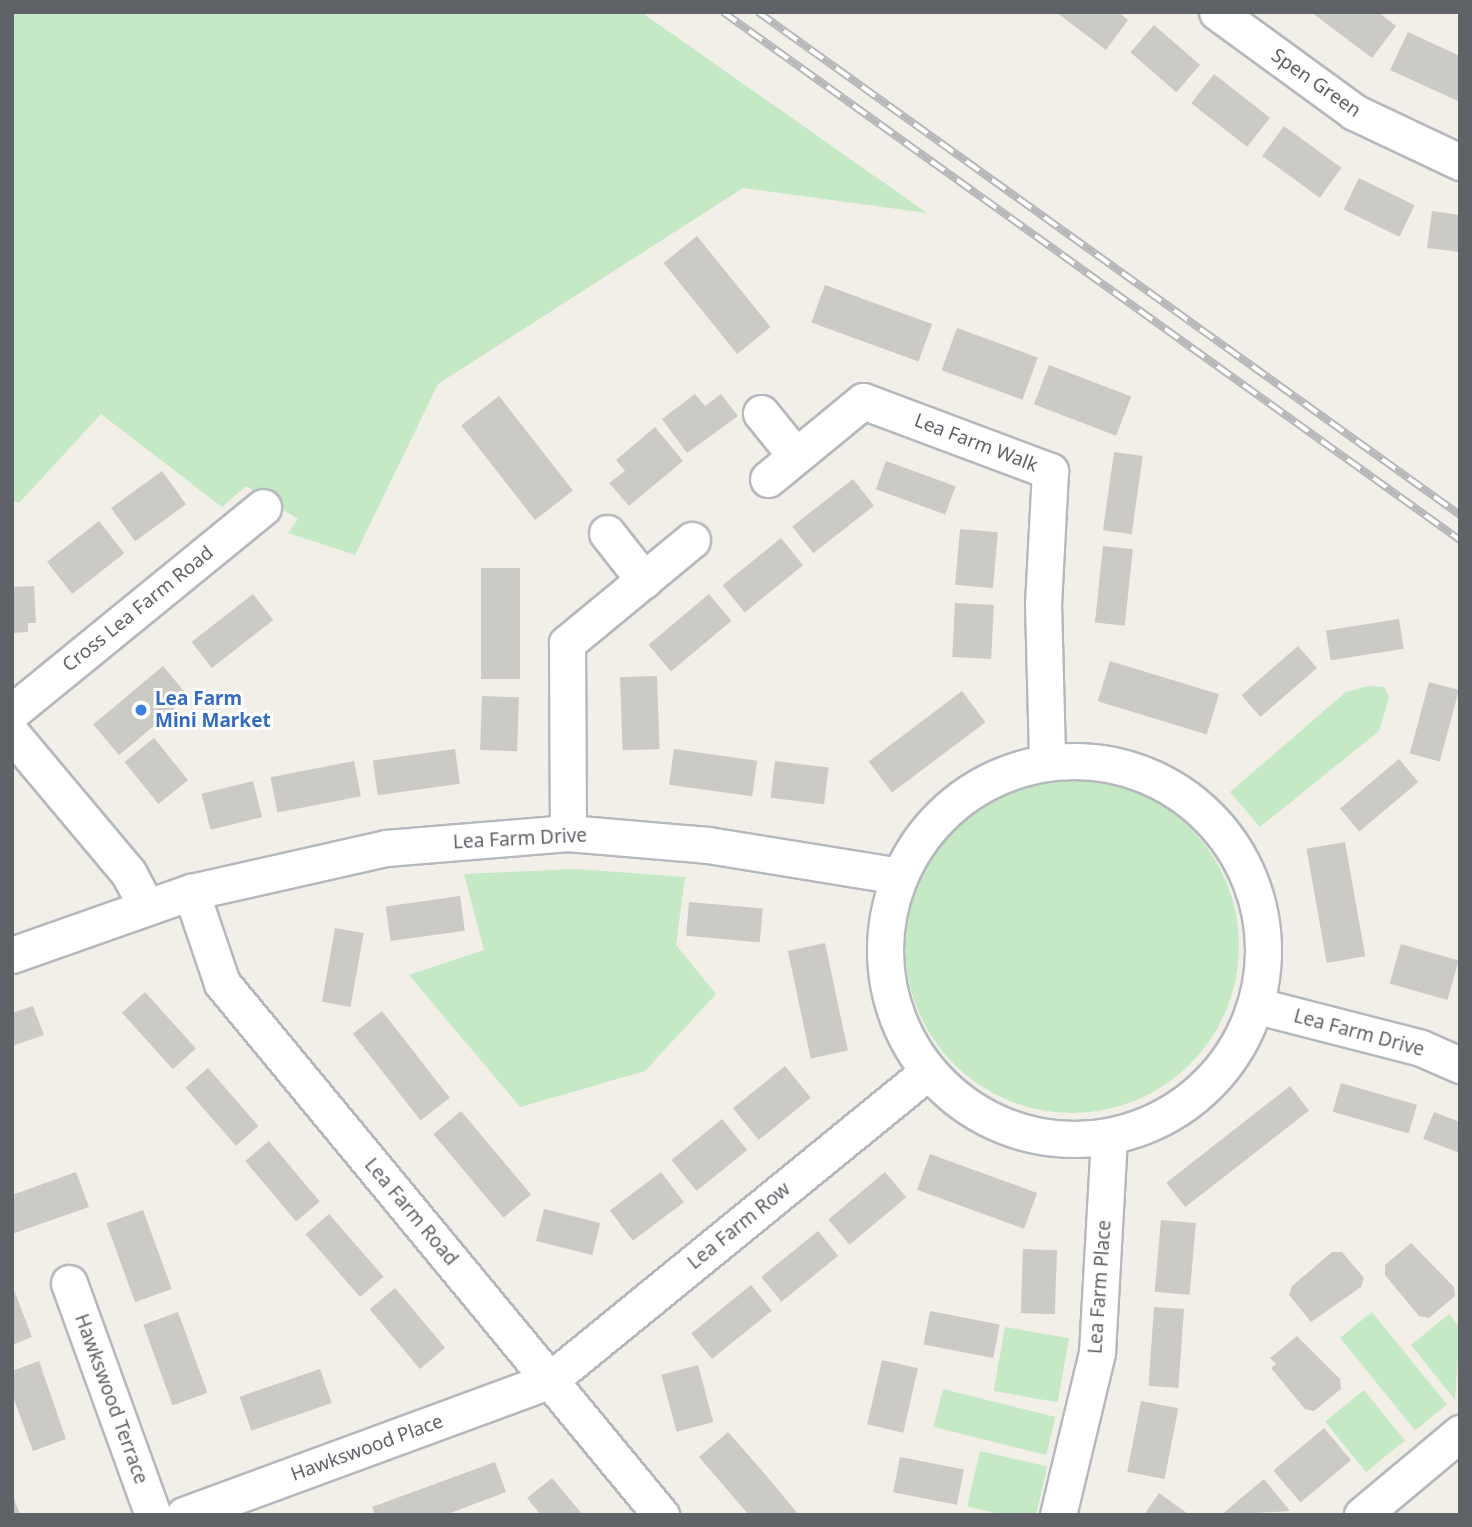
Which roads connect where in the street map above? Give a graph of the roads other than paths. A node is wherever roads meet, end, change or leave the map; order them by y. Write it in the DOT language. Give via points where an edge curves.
graph roads {
  1 [pos="1217,12"];
  2 [pos="1460,162"];
  3 [pos="761,413"];
  4 [pos="796,456"];
  5 [pos="768,479"];
  6 [pos="263,507"];
  7 [pos="607,533"];
  8 [pos="692,540"];
  9 [pos="644,580"];
  10 [pos="12,712"];
  11 [pos="12,734"];
  12 [pos="1047,761"];
  13 [pos="568,833"];
  14 [pos="899,876"];
  15 [pos="191,892"];
  16 [pos="146,906"];
  17 [pos="12,955"];
  18 [pos="1258,1006"];
  19 [pos="1460,1065"];
  20 [pos="928,1072"];
  21 [pos="1109,1138"];
  22 [pos="69,1283"];
  23 [pos="550,1380"];
  24 [pos="1460,1433"];
  25 [pos="153,1515"];
  26 [pos="184,1515"];
  27 [pos="661,1515"];
  28 [pos="1058,1515"];
  29 [pos="1362,1515"];
  1 -- 2 [label="street, Spen Green" via="1354,112"];
  3 -- 4 [label="street"];
  4 -- 5 [label="street, Lea Farm Walk"];
  4 -- 12 [label="street, Lea Farm Walk" via="863,401 1050,471 1043,603"];
  6 -- 10 [label="street, Cross Lea Farm Road"];
  7 -- 9 [label="street"];
  8 -- 9 [label="street"];
  9 -- 13 [label="street" via="567,643"];
  11 -- 16 [label="street" via="128,872"];
  12 -- 14 [label="street" via="1000,775 958,800 923,834"];
  12 -- 18 [label="street" via="1123,765 1192,799 1242,857 1265,929"];
  13 -- 14 [label="street, Lea Farm Drive" via="708,845"];
  13 -- 15 [label="street, Lea Farm Drive" via="386,848"];
  14 -- 20 [label="street" via="885,926 886,978 900,1028"];
  15 -- 16 [label="street, Lea Farm Drive"];
  15 -- 23 [label="street, Lea Farm Road" via="222,983"];
  16 -- 17 [label="street, Lea Farm Drive"];
  18 -- 19 [label="street, Lea Farm Drive" via="1421,1048"];
  18 -- 21 [label="street" via="1226,1068 1174,1113"];
  20 -- 21 [label="street" via="979,1115 1030,1134"];
  20 -- 23 [label="street, Lea Farm Row"];
  21 -- 28 [label="street, Lea Farm Place" via="1097,1352"];
  22 -- 25 [label="street, Hawkswood Terrace"];
  23 -- 26 [label="street, Hawkswood Place"];
  23 -- 27 [label="street, Lea Farm Road"];
  24 -- 29 [label="street"];
}
